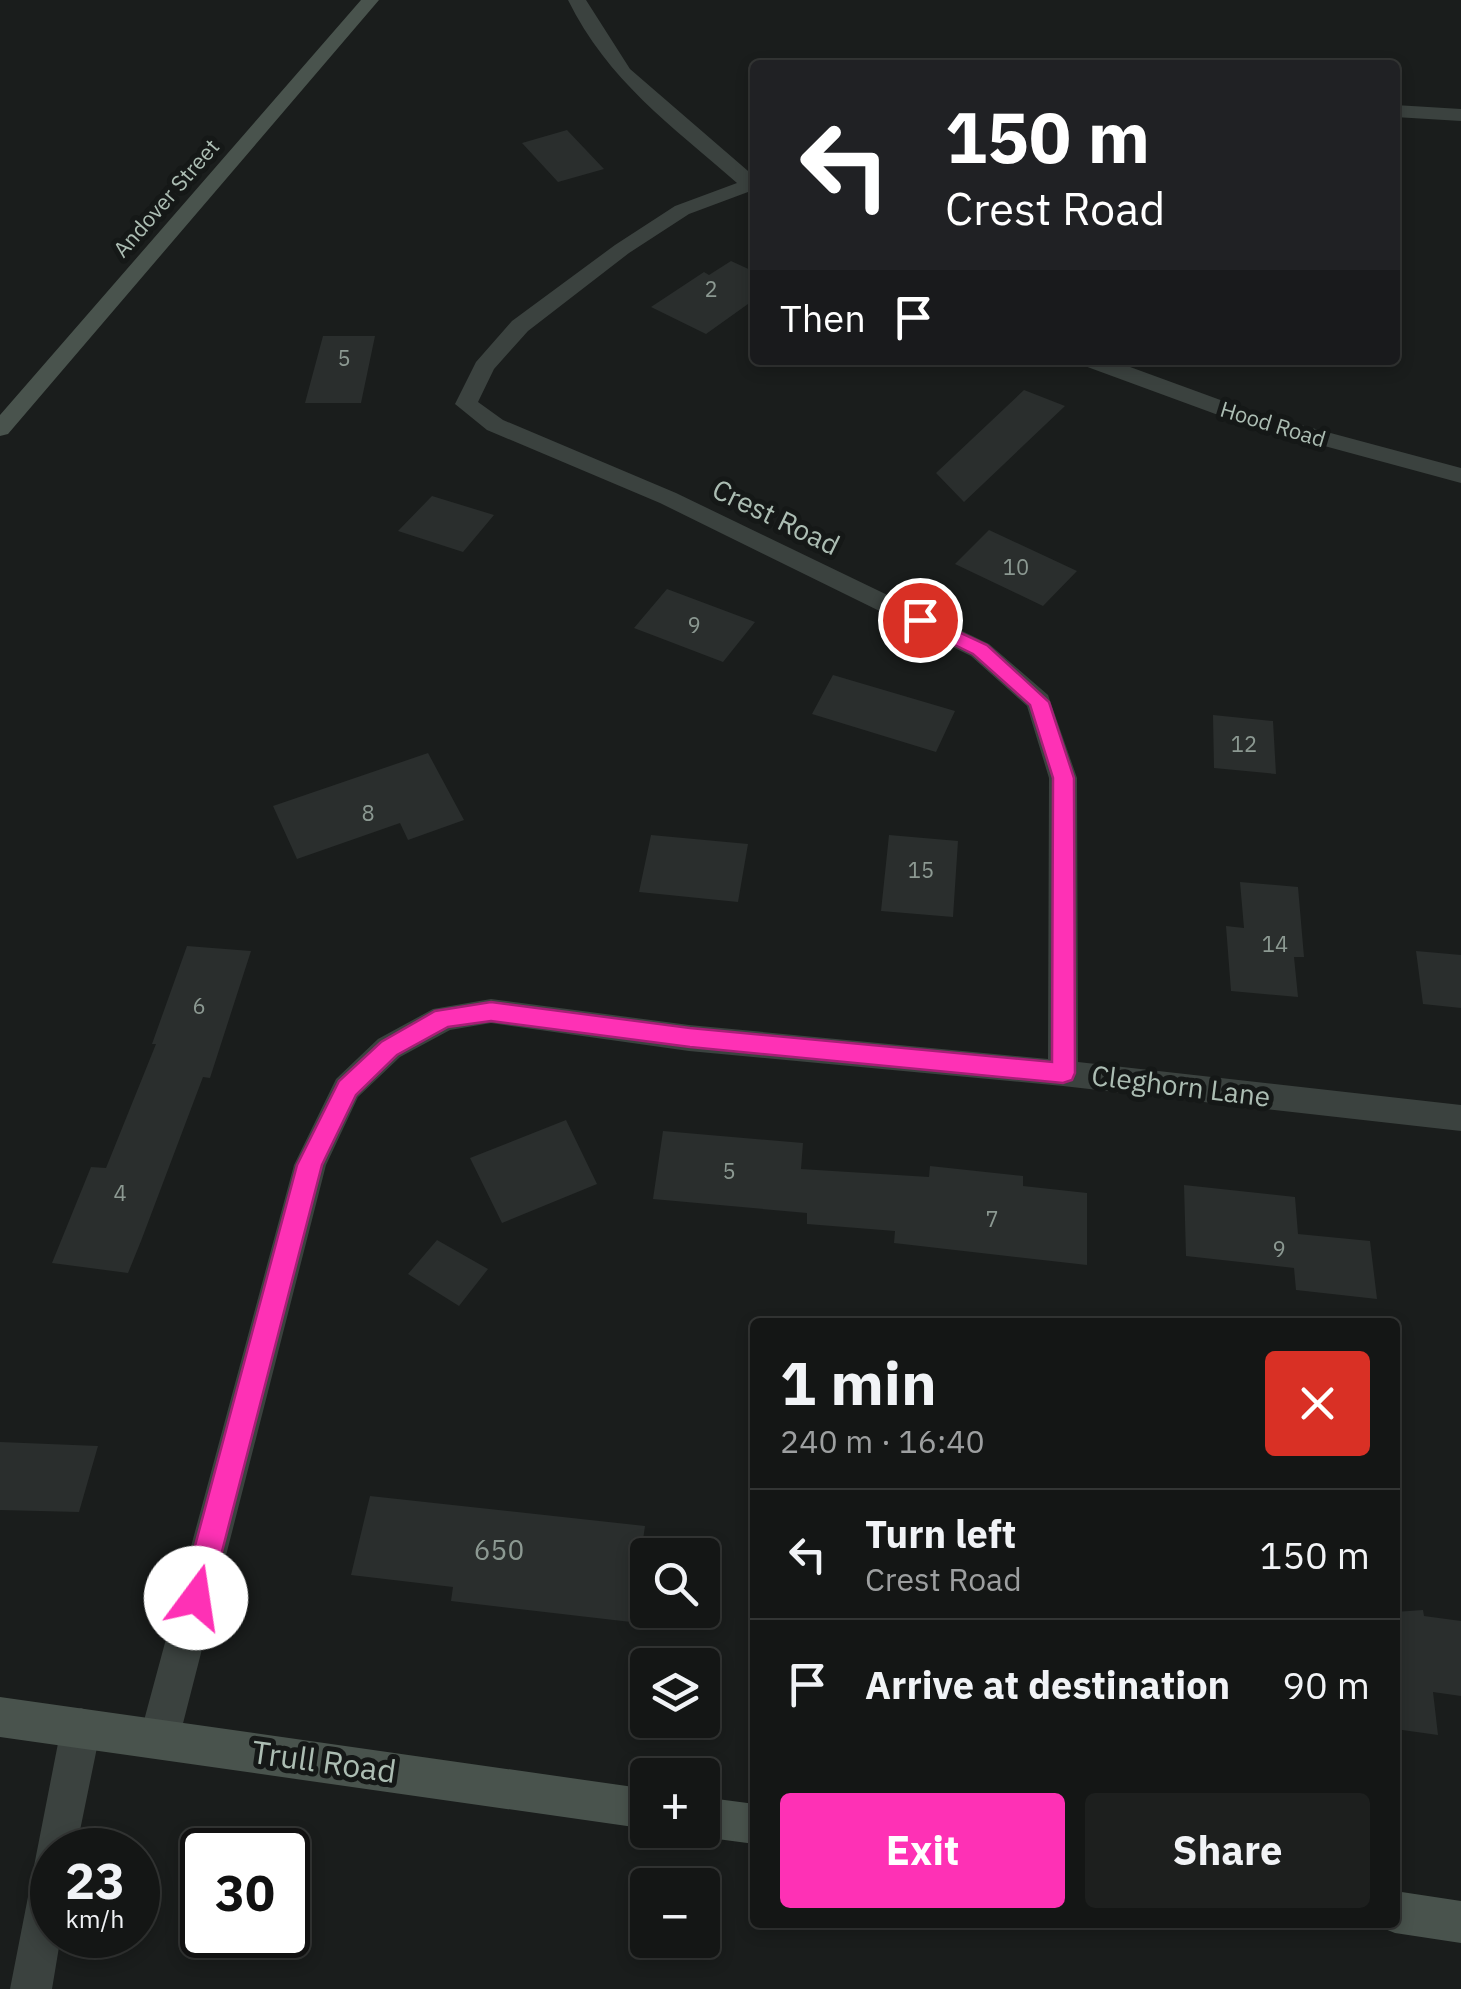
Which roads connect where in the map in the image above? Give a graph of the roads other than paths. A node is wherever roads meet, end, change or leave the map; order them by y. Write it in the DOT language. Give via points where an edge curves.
graph roads {
  1 [pos="370,0"];
  2 [pos="577,0"];
  3 [pos="1400,111"];
  4 [pos="1461,115"];
  5 [pos="750,182"];
  6 [pos="750,186"];
  7 [pos="1104,365"];
  8 [pos="0,429"];
  9 [pos="1461,476"];
  10 [pos="1063,1073"];
  11 [pos="1461,1118"];
  12 [pos="0,1716"];
  13 [pos="80,1728"];
  14 [pos="158,1738"];
  15 [pos="630,1806"];
  16 [pos="720,1819"];
  17 [pos="750,1823"];
  18 [pos="60,1828"];
  19 [pos="1400,1913"];
  20 [pos="1461,1922"];
  21 [pos="37,1958"];
  22 [pos="32,1989"];
  1 -- 8 [label="main road, Andover Street"];
  2 -- 5 [label="street" via="623,73"];
  3 -- 4 [label="street"];
  6 -- 10 [label="street, Crest Road" via="682,210 520,326 484,368 466,404 495,424 668,498 980,650 1039,702 1063,778"];
  7 -- 9 [label="street, Hood Road" via="1248,418"];
  10 -- 11 [label="street, Cleghorn Lane"];
  10 -- 14 [label="street, Cleghorn Lane" via="491,1012 444,1018 389,1048 347,1088 310,1165"];
  12 -- 13 [label="main road, Trull Road"];
  13 -- 14 [label="main road, Trull Road"];
  13 -- 18 [label="street"];
  14 -- 15 [label="main road, Trull Road"];
  16 -- 17 [label="main road"];
  19 -- 20 [label="main road"];
  21 -- 22 [label="street"];
}
